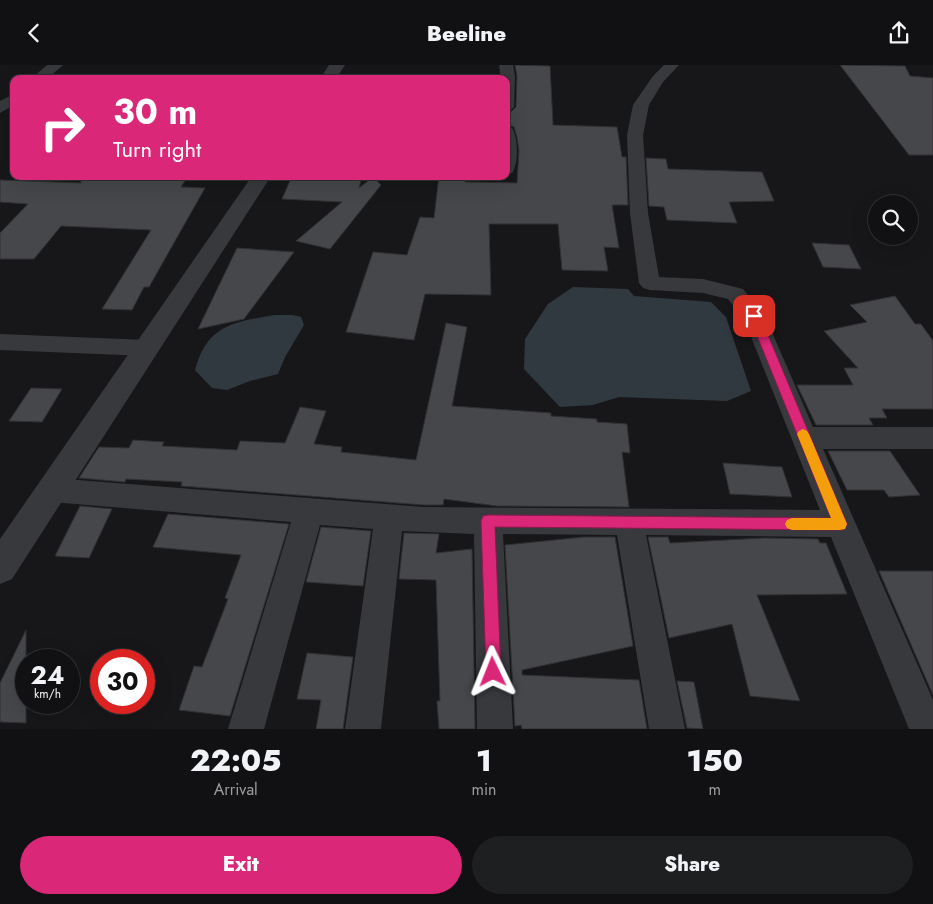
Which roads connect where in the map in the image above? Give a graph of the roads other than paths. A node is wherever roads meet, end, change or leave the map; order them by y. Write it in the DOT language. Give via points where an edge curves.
graph roads {
  1 [pos="56,65"];
  2 [pos="672,65"];
  3 [pos="43,75"];
  4 [pos="259,180"];
  5 [pos="0,342"];
  6 [pos="147,348"];
  7 [pos="805,438"];
  8 [pos="933,438"];
  9 [pos="52,490"];
  10 [pos="309,511"];
  11 [pos="389,517"];
  12 [pos="488,521"];
  13 [pos="629,522"];
  14 [pos="840,524"];
  15 [pos="0,568"];
  16 [pos="246,729"];
  17 [pos="364,729"];
  18 [pos="495,729"];
  19 [pos="667,729"];
  20 [pos="928,729"];
  1 -- 3 [label="street"];
  2 -- 7 [label="street" via="641,105 635,135 639,213 650,283 703,286 735,294 754,316"];
  4 -- 6 [label="street"];
  5 -- 6 [label="street"];
  6 -- 9 [label="street"];
  7 -- 8 [label="street"];
  7 -- 14 [label="street"];
  9 -- 10 [label="street"];
  9 -- 15 [label="street"];
  10 -- 11 [label="street"];
  10 -- 16 [label="street"];
  11 -- 12 [label="street"];
  11 -- 17 [label="street"];
  12 -- 13 [label="street"];
  12 -- 18 [label="street"];
  13 -- 14 [label="street"];
  13 -- 19 [label="street"];
  14 -- 20 [label="street"];
}
